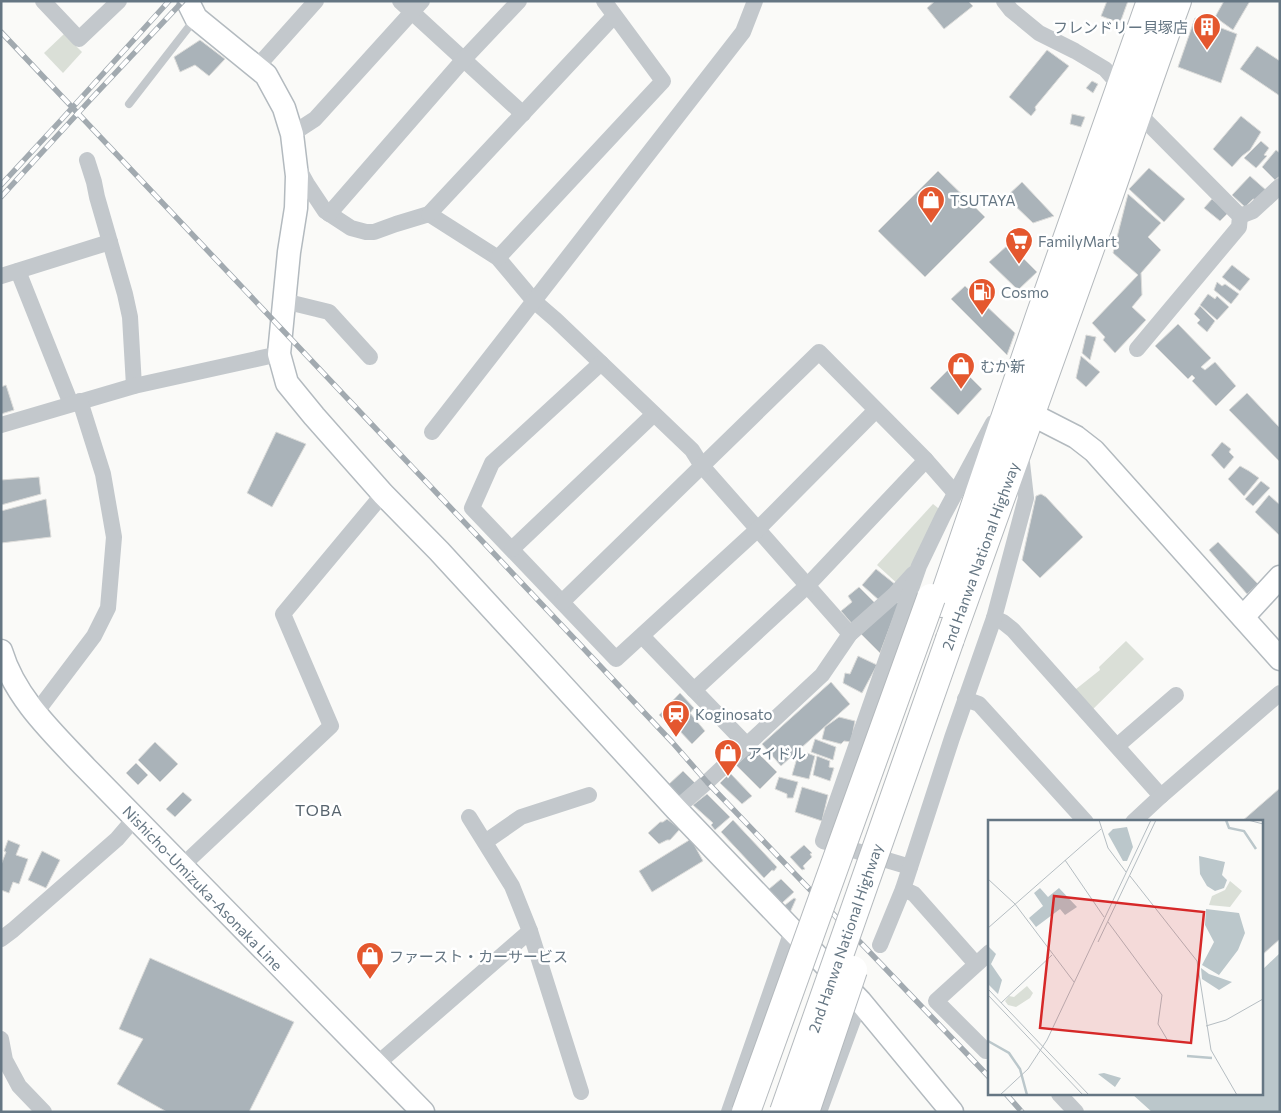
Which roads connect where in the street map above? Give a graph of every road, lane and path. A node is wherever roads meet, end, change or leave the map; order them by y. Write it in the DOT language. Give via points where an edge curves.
graph roads {
  1 [pos="44,1"];
  2 [pos="119,1"];
  3 [pos="316,1"];
  4 [pos="400,1"];
  5 [pos="519,1"];
  6 [pos="604,1"];
  7 [pos="755,1"];
  8 [pos="1004,1"];
  9 [pos="1150,1"];
  10 [pos="1177,1"];
  11 [pos="418,7"];
  12 [pos="191,8"];
  13 [pos="614,16"];
  14 [pos="464,59"];
  15 [pos="257,67"];
  16 [pos="1120,86"];
  17 [pos="129,104"];
  18 [pos="1138,113"];
  19 [pos="523,114"];
  20 [pos="292,134"];
  21 [pos="87,160"];
  22 [pos="295,163"];
  23 [pos="1280,186"];
  24 [pos="329,214"];
  25 [pos="429,214"];
  26 [pos="1240,216"];
  27 [pos="110,242"];
  28 [pos="498,258"];
  29 [pos="18,271"];
  30 [pos="1,276"];
  31 [pos="284,301"];
  32 [pos="534,301"];
  33 [pos="1137,349"];
  34 [pos="278,354"];
  35 [pos="370,357"];
  36 [pos="601,363"];
  37 [pos="134,386"];
  38 [pos="76,403"];
  39 [pos="876,410"];
  40 [pos="1020,413"];
  41 [pos="654,414"];
  42 [pos="1,425"];
  43 [pos="432,432"];
  44 [pos="1020,446"];
  45 [pos="926,460"];
  46 [pos="702,466"];
  47 [pos="383,494"];
  48 [pos="964,503"];
  49 [pos="758,529"];
  50 [pos="512,549"];
  51 [pos="919,566"];
  52 [pos="1280,577"];
  53 [pos="808,586"];
  54 [pos="936,601"];
  55 [pos="562,602"];
  56 [pos="1243,617"];
  57 [pos="994,618"];
  58 [pos="850,634"];
  59 [pos="642,636"];
  60 [pos="957,641"];
  61 [pos="2,659"];
  62 [pos="1280,659"];
  63 [pos="694,690"];
  64 [pos="1280,693"];
  65 [pos="1176,695"];
  66 [pos="965,699"];
  67 [pos="35,714"];
  68 [pos="747,746"];
  69 [pos="1117,746"];
  70 [pos="589,795"];
  71 [pos="1160,796"];
  72 [pos="676,809"];
  73 [pos="469,817"];
  74 [pos="136,818"];
  75 [pos="1084,820"];
  76 [pos="1135,820"];
  77 [pos="484,842"];
  78 [pos="182,866"];
  79 [pos="910,867"];
  80 [pos="903,889"];
  81 [pos="792,931"];
  82 [pos="530,932"];
  83 [pos="1,939"];
  84 [pos="880,945"];
  85 [pos="988,954"];
  86 [pos="976,964"];
  87 [pos="860,1001"];
  88 [pos="1,1038"];
  89 [pos="988,1049"];
  90 [pos="377,1064"];
  91 [pos="581,1092"];
  92 [pos="1061,1096"];
  93 [pos="44,1112"];
  94 [pos="423,1112"];
  95 [pos="729,1112"];
  96 [pos="746,1112"];
  97 [pos="763,1112"];
  98 [pos="784,1112"];
  99 [pos="805,1112"];
  100 [pos="819,1112"];
  101 [pos="952,1112"];
  102 [pos="1076,1112"];
  1 -- 2 [label="street" via="79,40"];
  3 -- 15 [label="street"];
  4 -- 11 [label="street"];
  5 -- 14 [label="street"];
  6 -- 13 [label="street"];
  7 -- 32 [label="street" via="743,32"];
  8 -- 16 [label="street" via="1039,34 1105,69"];
  9 -- 16 [label="highway, 2nd Hanwa National Highway"];
  10 -- 18 [label="highway, 2nd Hanwa National Highway"];
  11 -- 14 [label="street"];
  11 -- 20 [label="street" via="315,119"];
  12 -- 15 [label="street"];
  12 -- 17 [label="lane"];
  13 -- 19 [label="street"];
  13 -- 28 [label="street" via="664,82"];
  14 -- 19 [label="street"];
  14 -- 24 [label="street"];
  15 -- 20 [label="street" via="266,75 284,108"];
  16 -- 18 [label="street"];
  16 -- 40 [label="highway, 2nd Hanwa National Highway" via="1040,316"];
  18 -- 26 [label="street"];
  18 -- 40 [label="highway, 2nd Hanwa National Highway"];
  19 -- 25 [label="street"];
  20 -- 22 [label="street"];
  21 -- 27 [label="street"];
  22 -- 24 [label="street"];
  22 -- 31 [label="street" via="296,208"];
  23 -- 26 [label="street" via="1253,211"];
  24 -- 25 [label="street" via="350,228 374,232"];
  25 -- 28 [label="street"];
  26 -- 33 [label="street" via="1239,227"];
  27 -- 29 [label="street"];
  27 -- 37 [label="street" via="130,317"];
  28 -- 32 [label="street"];
  29 -- 30 [label="street"];
  29 -- 38 [label="street"];
  31 -- 34 [label="street"];
  31 -- 35 [label="street" via="329,312 358,334"];
  32 -- 36 [label="street"];
  32 -- 43 [label="street"];
  34 -- 37 [label="street"];
  34 -- 47 [label="street" via="287,383"];
  36 -- 41 [label="street"];
  36 -- 50 [label="street" via="492,463 472,508"];
  37 -- 38 [label="street"];
  38 -- 42 [label="street"];
  38 -- 67 [label="street" via="102,474 114,537 108,608 94,636"];
  39 -- 45 [label="street"];
  39 -- 46 [label="street" via="819,352"];
  39 -- 49 [label="street"];
  40 -- 44 [label="highway, 2nd Hanwa National Highway"];
  40 -- 48 [label="highway, 2nd Hanwa National Highway"];
  40 -- 56 [label="street" via="1076,437 1094,451"];
  41 -- 46 [label="street" via="692,450"];
  41 -- 50 [label="street"];
  44 -- 57 [label="street" via="1026,498"];
  44 -- 60 [label="highway, 2nd Hanwa National Highway" via="971,580"];
  45 -- 48 [label="street"];
  45 -- 53 [label="street"];
  46 -- 49 [label="street"];
  46 -- 55 [label="street"];
  47 -- 72 [label="street"];
  47 -- 78 [label="street" via="283,614 330,726"];
  48 -- 51 [label="street"];
  48 -- 54 [label="highway, 2nd Hanwa National Highway"];
  49 -- 53 [label="street"];
  49 -- 59 [label="street"];
  50 -- 55 [label="street"];
  51 -- 58 [label="street" via="894,595"];
  51 -- 79 [label="street" via="823,841"];
  52 -- 56 [label="street"];
  53 -- 58 [label="street"];
  53 -- 63 [label="street"];
  54 -- 96 [label="highway, bridge"];
  54 -- 97 [label="highway, 2nd Hanwa National Highway"];
  55 -- 59 [label="street" via="616,659"];
  56 -- 62 [label="street"];
  57 -- 66 [label="street"];
  57 -- 69 [label="street" via="1013,630"];
  58 -- 68 [label="street" via="822,674"];
  59 -- 63 [label="street"];
  60 -- 98 [label="highway, 2nd Hanwa National Highway, bridge"];
  60 -- 99 [label="highway, bridge"];
  61 -- 67 [label="street, Nishicho-Umizuka-Asonaka Line"];
  63 -- 68 [label="street"];
  64 -- 71 [label="street"];
  65 -- 69 [label="street"];
  66 -- 75 [label="street" via="978,704"];
  66 -- 79 [label="street"];
  67 -- 74 [label="street, Nishicho-Umizuka-Asonaka Line"];
  68 -- 72 [label="street"];
  69 -- 71 [label="street"];
  70 -- 77 [label="street" via="521,817"];
  71 -- 76 [label="street"];
  72 -- 81 [label="street"];
  73 -- 77 [label="street"];
  74 -- 78 [label="street, Nishicho-Umizuka-Asonaka Line"];
  74 -- 83 [label="street" via="117,839"];
  77 -- 82 [label="street" via="512,886"];
  78 -- 90 [label="street, Nishicho-Umizuka-Asonaka Line"];
  79 -- 80 [label="street"];
  80 -- 84 [label="street"];
  80 -- 86 [label="street" via="914,894"];
  81 -- 87 [label="street"];
  81 -- 95 [label="street"];
  82 -- 90 [label="street"];
  82 -- 91 [label="street"];
  85 -- 86 [label="street"];
  86 -- 89 [label="street" via="936,1001"];
  87 -- 100 [label="street"];
  87 -- 101 [label="street"];
  88 -- 93 [label="street" via="6,1060 19,1086"];
  90 -- 94 [label="street, Nishicho-Umizuka-Asonaka Line"];
  92 -- 102 [label="street"];
}
